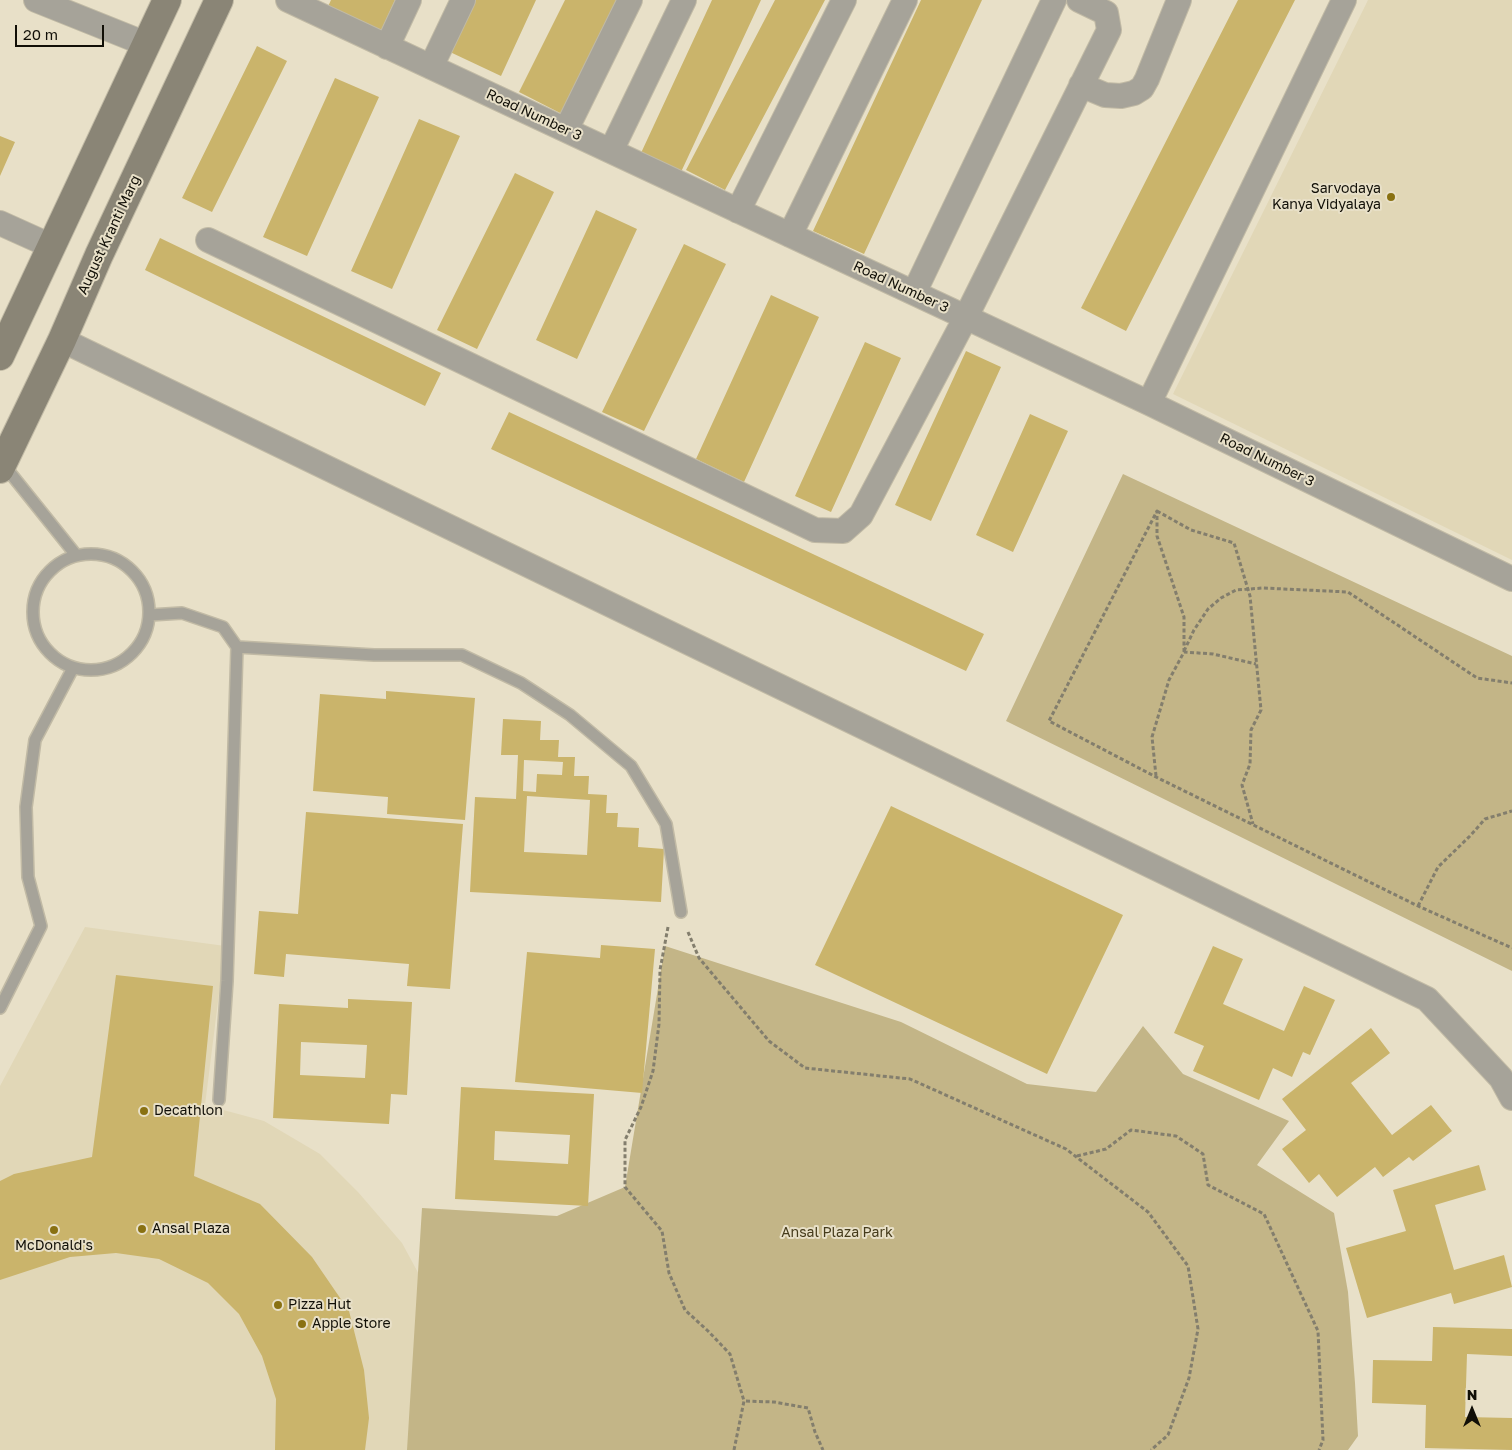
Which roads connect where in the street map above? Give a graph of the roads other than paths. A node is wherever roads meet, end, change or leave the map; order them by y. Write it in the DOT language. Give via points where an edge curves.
graph roads {
  1 [pos="36,0"];
  2 [pos="167,0"];
  3 [pos="219,0"];
  4 [pos="288,0"];
  5 [pos="409,0"];
  6 [pos="462,0"];
  7 [pos="630,0"];
  8 [pos="684,0"];
  9 [pos="844,0"];
  10 [pos="905,0"];
  11 [pos="1054,0"];
  12 [pos="1079,0"];
  13 [pos="1179,0"];
  14 [pos="1344,0"];
  15 [pos="313,5"];
  16 [pos="146,44"];
  17 [pos="387,47"];
  18 [pos="431,67"];
  19 [pos="1081,85"];
  20 [pos="566,130"];
  21 [pos="611,151"];
  22 [pos="738,211"];
  23 [pos="0,223"];
  24 [pos="790,235"];
  25 [pos="208,240"];
  26 [pos="51,246"];
  27 [pos="914,293"];
  28 [pos="966,317"];
  29 [pos="62,340"];
  30 [pos="0,356"];
  31 [pos="1149,403"];
  32 [pos="1,467"];
  33 [pos="76,555"];
  34 [pos="1512,579"];
  35 [pos="150,614"];
  36 [pos="237,647"];
  37 [pos="73,668"];
  38 [pos="681,912"];
  39 [pos="0,1008"];
  40 [pos="1508,1083"];
  41 [pos="219,1100"];
  1 -- 16 [label="street"];
  2 -- 16 [label="main road"];
  3 -- 29 [label="main road, August Kranti Marg" via="102,247"];
  4 -- 15 [label="street, Road Number 3"];
  5 -- 17 [label="street"];
  6 -- 18 [label="street"];
  7 -- 20 [label="street"];
  8 -- 21 [label="street"];
  9 -- 22 [label="street"];
  10 -- 24 [label="street"];
  11 -- 27 [label="street"];
  12 -- 19 [label="street" via="1106,13 1109,30"];
  13 -- 19 [label="street" via="1142,88 1121,96 1105,95"];
  14 -- 31 [label="street"];
  15 -- 17 [label="street, Road Number 3"];
  16 -- 26 [label="main road"];
  17 -- 18 [label="street, Road Number 3"];
  18 -- 20 [label="street, Road Number 3"];
  19 -- 28 [label="street"];
  20 -- 21 [label="street, Road Number 3"];
  21 -- 22 [label="street, Road Number 3"];
  22 -- 24 [label="street, Road Number 3"];
  23 -- 26 [label="street"];
  24 -- 27 [label="street, Road Number 3"];
  25 -- 28 [label="street" via="815,530 843,531 861,515"];
  26 -- 30 [label="main road"];
  27 -- 28 [label="street, Road Number 3"];
  28 -- 31 [label="street, Road Number 3"];
  29 -- 32 [label="main road, August Kranti Marg"];
  29 -- 40 [label="street" via="1427,999"];
  31 -- 34 [label="street, Road Number 3"];
  32 -- 33 [label="lane"];
  33 -- 35 [label="lane" via="94,553 112,557 128,566 148,596"];
  33 -- 37 [label="lane" via="58,564 43,578 34,595 32,615 36,634 47,651 59,662"];
  35 -- 36 [label="lane" via="182,613 223,627"];
  35 -- 37 [label="lane" via="138,648 125,660 109,668"];
  36 -- 38 [label="lane" via="374,654 462,654 521,683 570,715 631,766 666,824"];
  36 -- 41 [label="lane" via="227,981"];
  37 -- 39 [label="lane" via="35,740 26,807 28,877 41,926"];
}
